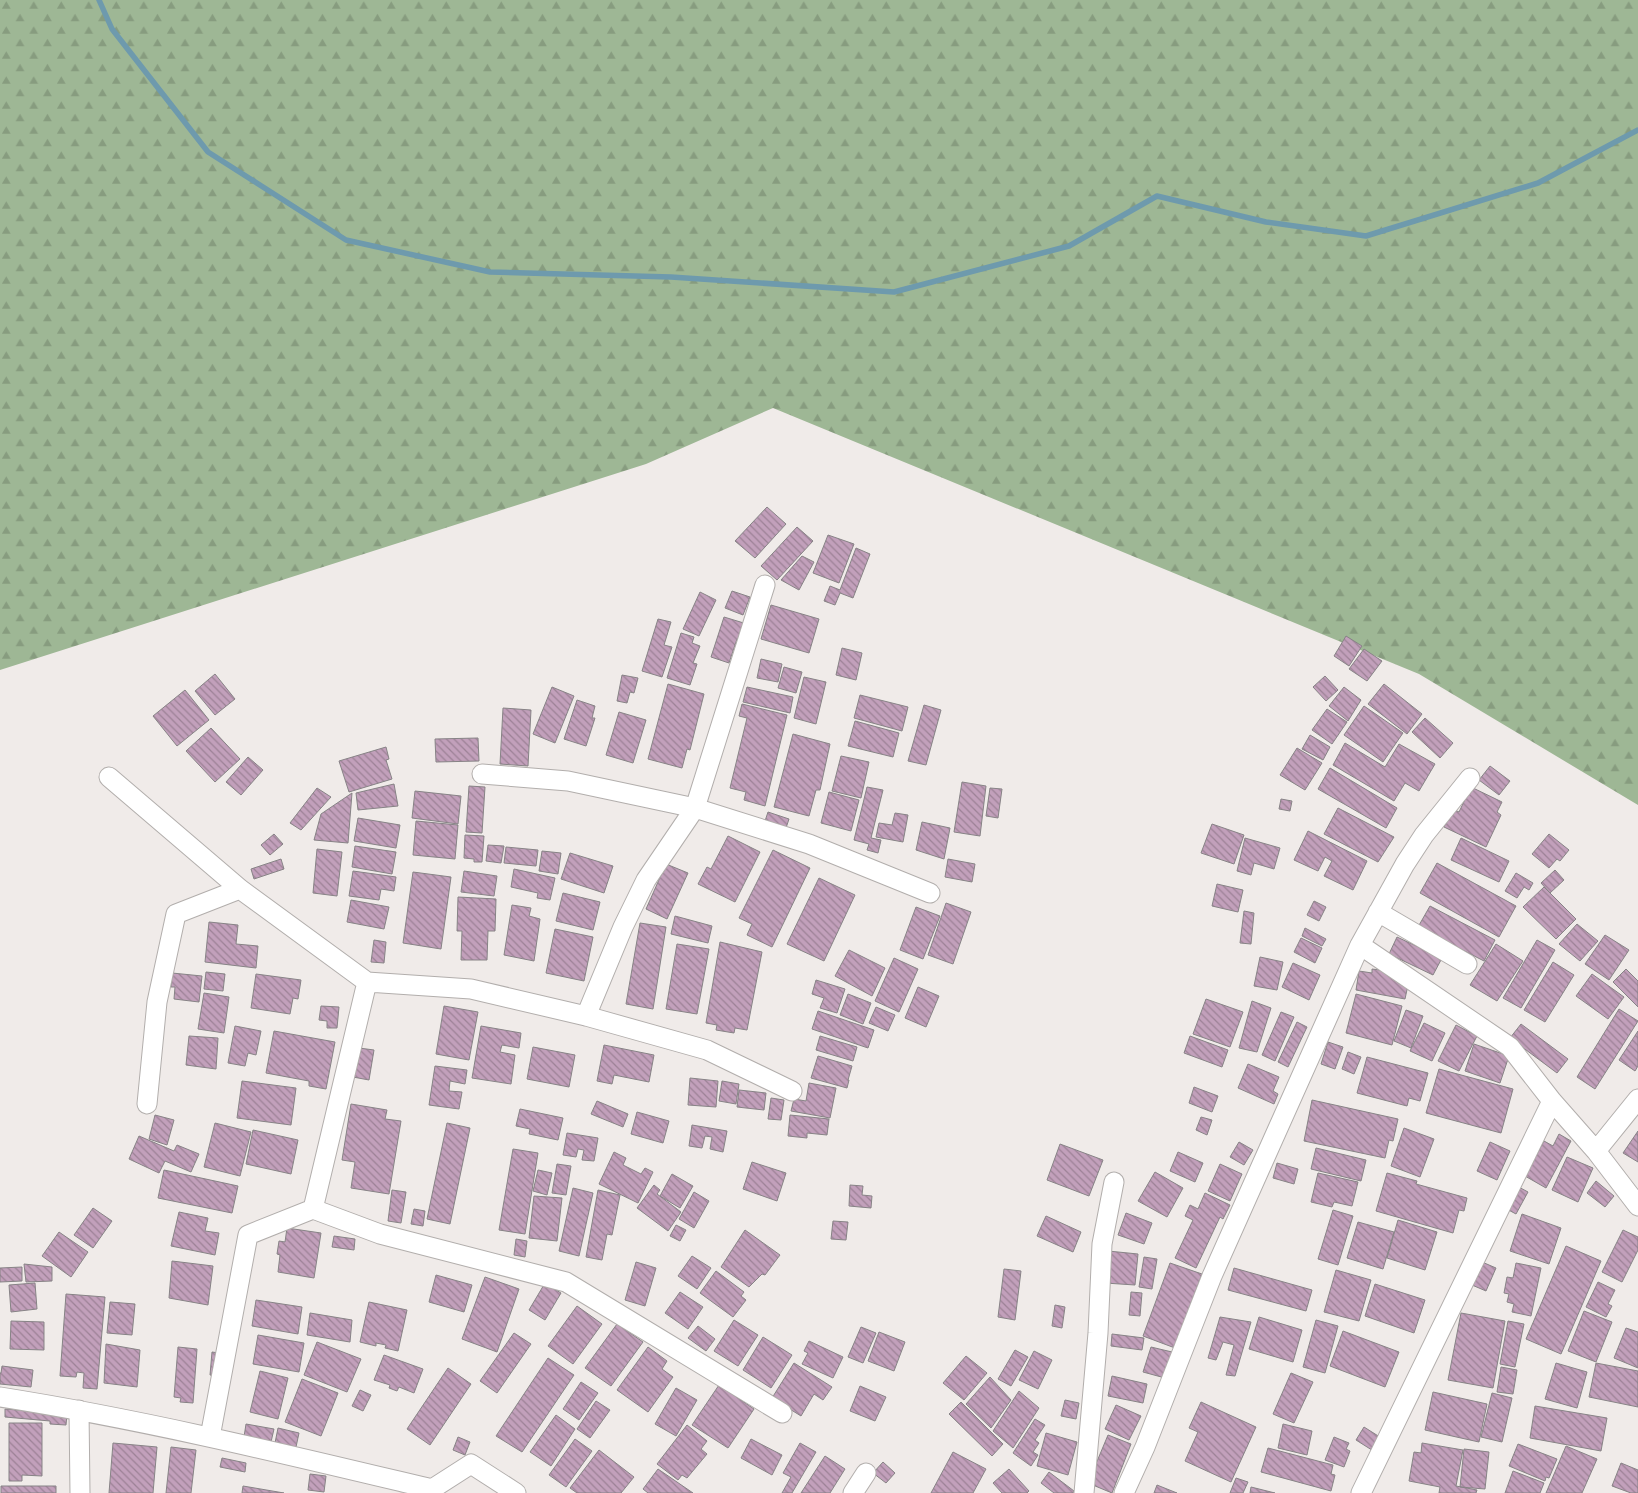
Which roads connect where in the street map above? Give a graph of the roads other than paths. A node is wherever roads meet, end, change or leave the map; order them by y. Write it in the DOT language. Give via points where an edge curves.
graph roads {
  1 [pos="765,585"];
  2 [pos="482,774"];
  3 [pos="109,777"];
  4 [pos="1470,778"];
  5 [pos="695,808"];
  6 [pos="240,888"];
  7 [pos="930,893"];
  8 [pos="1378,912"];
  9 [pos="1360,945"];
  10 [pos="1467,964"];
  11 [pos="367,982"];
  12 [pos="586,1016"];
  13 [pos="792,1091"];
  14 [pos="1638,1100"];
  15 [pos="1552,1101"];
  16 [pos="147,1104"];
  17 [pos="1596,1151"];
  18 [pos="1114,1182"];
  19 [pos="1638,1206"];
  20 [pos="313,1209"];
  21 [pos="0,1397"];
  22 [pos="79,1410"];
  23 [pos="782,1413"];
  24 [pos="210,1436"];
  25 [pos="866,1472"];
  26 [pos="431,1491"];
  27 [pos="80,1493"];
  28 [pos="516,1493"];
  29 [pos="853,1493"];
  30 [pos="1084,1493"];
  31 [pos="1124,1493"];
  32 [pos="1360,1493"];
  1 -- 5 [label="street"];
  2 -- 5 [label="street" via="568,781"];
  3 -- 6 [label="street"];
  4 -- 8 [label="street" via="1424,835"];
  5 -- 7 [label="street" via="809,844"];
  5 -- 12 [label="street" via="646,880"];
  6 -- 11 [label="street"];
  6 -- 16 [label="street" via="176,914 157,1002"];
  8 -- 9 [label="street"];
  8 -- 10 [label="street"];
  9 -- 15 [label="street" via="1510,1047"];
  9 -- 31 [label="street" via="1212,1276"];
  11 -- 12 [label="street" via="471,989"];
  11 -- 20 [label="street"];
  12 -- 13 [label="street" via="707,1050"];
  14 -- 17 [label="street"];
  15 -- 17 [label="street"];
  15 -- 32 [label="street"];
  17 -- 19 [label="street"];
  18 -- 30 [label="street" via="1102,1244"];
  20 -- 23 [label="street" via="380,1234 566,1282"];
  20 -- 24 [label="street" via="248,1235"];
  21 -- 22 [label="street"];
  22 -- 24 [label="street"];
  22 -- 27 [label="street"];
  24 -- 26 [label="street"];
  25 -- 29 [label="street"];
  26 -- 28 [label="street" via="472,1464"];
}
